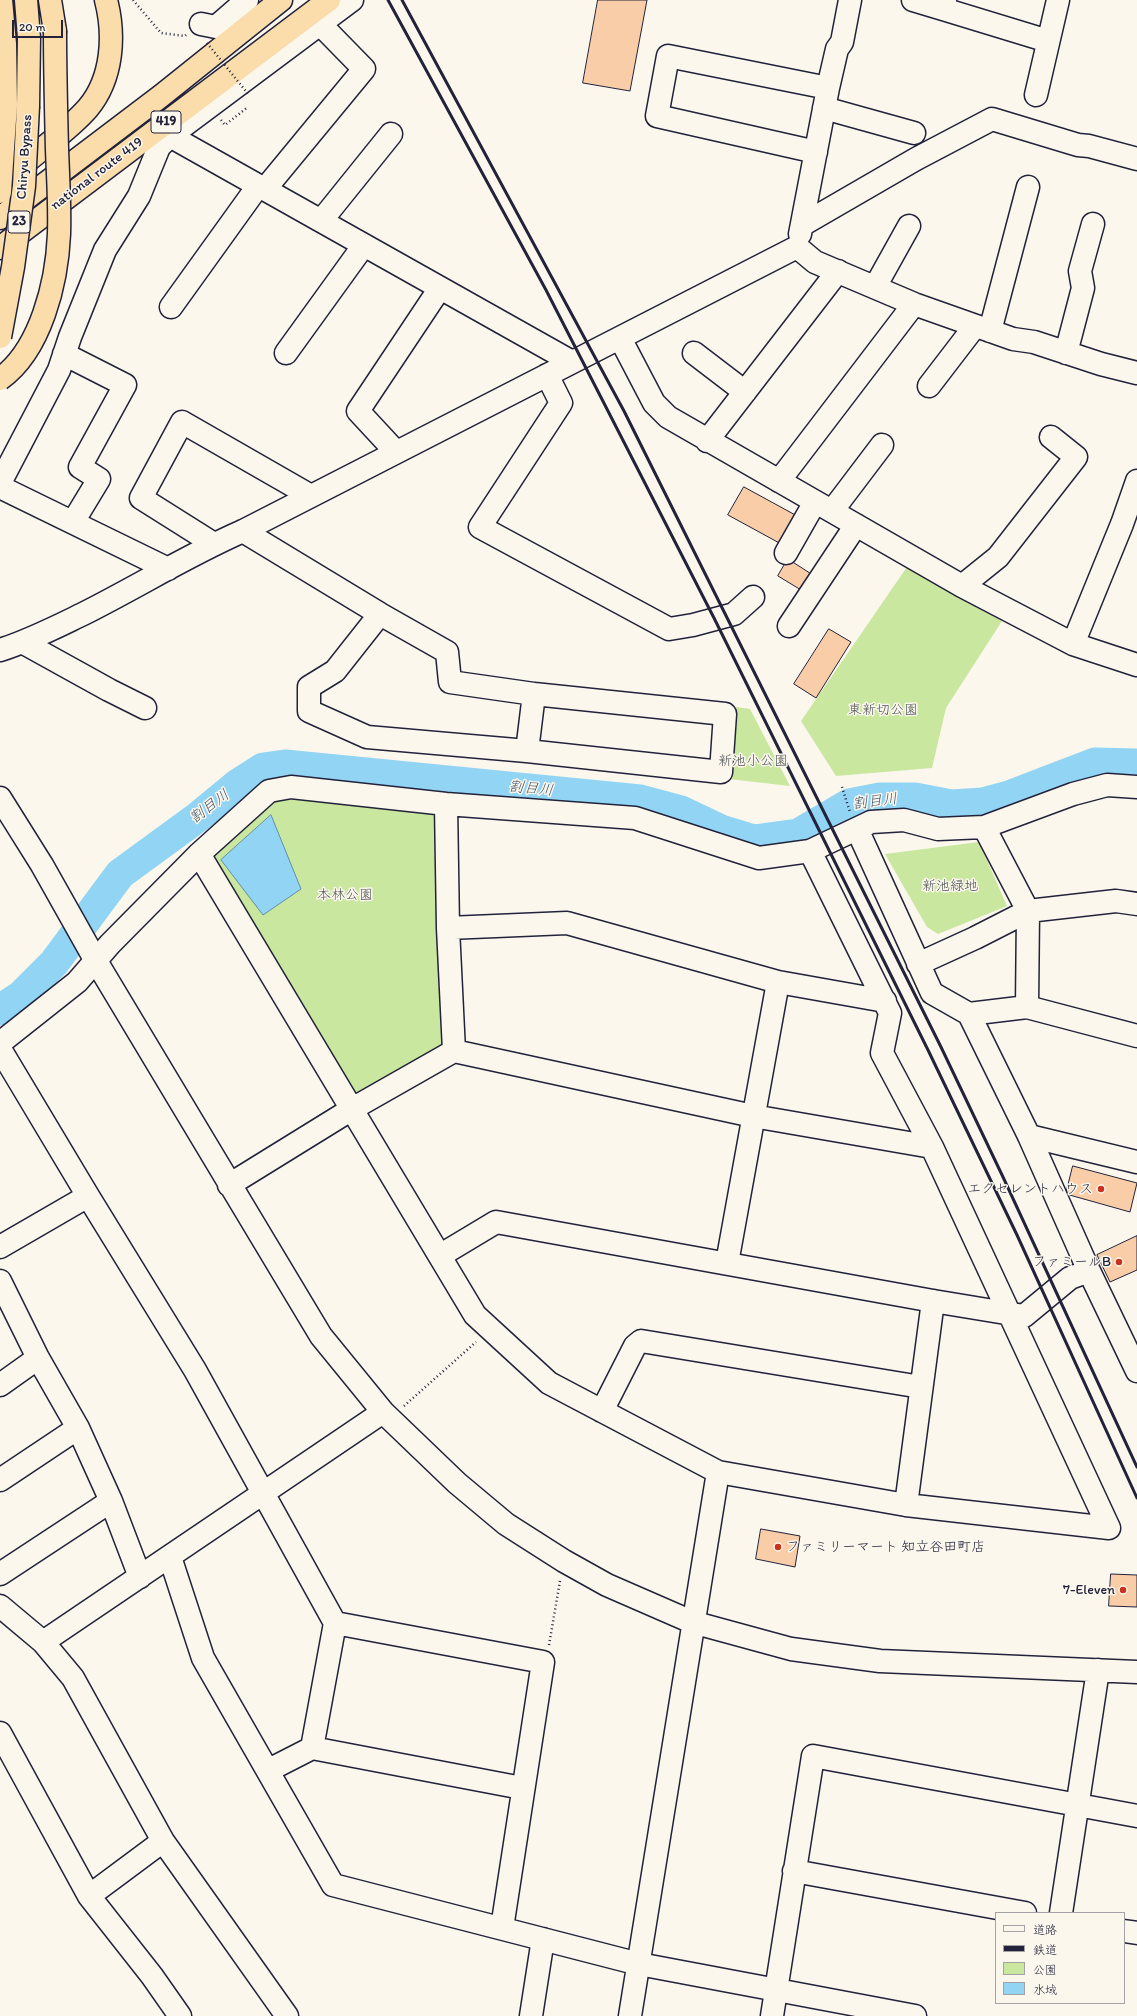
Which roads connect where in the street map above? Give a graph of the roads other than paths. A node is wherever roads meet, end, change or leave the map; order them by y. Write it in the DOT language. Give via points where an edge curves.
graph roads {
  1 [pos="1,0"];
  2 [pos="26,0"];
  3 [pos="50,0"];
  4 [pos="106,0"];
  5 [pos="247,0"];
  6 [pos="281,0"];
  7 [pos="329,0"];
  8 [pos="352,0"];
  9 [pos="850,0"];
  10 [pos="913,0"];
  11 [pos="1058,0"];
  12 [pos="944,4"];
  13 [pos="320,24"];
  14 [pos="204,33"];
  15 [pos="1048,41"];
  16 [pos="1036,95"];
  17 [pos="826,98"];
  18 [pos="391,134"];
  19 [pos="914,134"];
  20 [pos="170,136"];
  21 [pos="816,152"];
  22 [pos="1137,159"];
  23 [pos="262,187"];
  24 [pos="0,188"];
  25 [pos="1028,188"];
  26 [pos="0,192"];
  27 [pos="4,215"];
  28 [pos="321,221"];
  29 [pos="1093,224"];
  30 [pos="802,225"];
  31 [pos="909,226"];
  32 [pos="364,245"];
  33 [pos="2,247"];
  34 [pos="797,247"];
  35 [pos="838,271"];
  36 [pos="875,287"];
  37 [pos="440,288"];
  38 [pos="914,304"];
  39 [pos="171,307"];
  40 [pos="983,328"];
  41 [pos="0,337"];
  42 [pos="620,338"];
  43 [pos="286,353"];
  44 [pos="694,353"];
  45 [pos="1066,353"];
  46 [pos="64,354"];
  47 [pos="572,362"];
  48 [pos="1137,373"];
  49 [pos="547,375"];
  50 [pos="0,378"];
  51 [pos="929,386"];
  52 [pos="744,392"];
  53 [pos="1050,437"];
  54 [pos="707,441"];
  55 [pos="882,445"];
  56 [pos="396,452"];
  57 [pos="779,481"];
  58 [pos="1137,481"];
  59 [pos="0,484"];
  60 [pos="0,487"];
  61 [pos="311,496"];
  62 [pos="824,506"];
  63 [pos="73,522"];
  64 [pos="856,525"];
  65 [pos="1130,526"];
  66 [pos="243,531"];
  67 [pos="214,544"];
  68 [pos="786,553"];
  69 [pos="168,569"];
  70 [pos="962,586"];
  71 [pos="753,597"];
  72 [pos="380,614"];
  73 [pos="789,626"];
  74 [pos="24,643"];
  75 [pos="1073,644"];
  76 [pos="0,650"];
  77 [pos="1137,665"];
  78 [pos="534,694"];
  79 [pos="145,708"];
  80 [pos="527,751"];
  81 [pos="1137,787"];
  82 [pos="0,798"];
  83 [pos="446,804"];
  84 [pos="984,827"];
  85 [pos="856,829"];
  86 [pos="810,851"];
  87 [pos="199,854"];
  88 [pos="1137,904"];
  89 [pos="1028,911"];
  90 [pos="448,928"];
  91 [pos="93,957"];
  92 [pos="918,964"];
  93 [pos="778,982"];
  94 [pos="885,1001"];
  95 [pos="1027,1007"];
  96 [pos="969,1014"];
  97 [pos="1137,1036"];
  98 [pos="0,1043"];
  99 [pos="0,1048"];
  100 [pos="454,1051"];
  101 [pos="352,1109"];
  102 [pos="753,1116"];
  103 [pos="1029,1136"];
  104 [pos="932,1147"];
  105 [pos="1137,1162"];
  106 [pos="229,1185"];
  107 [pos="88,1196"];
  108 [pos="0,1247"];
  109 [pos="441,1255"];
  110 [pos="727,1263"];
  111 [pos="1089,1271"];
  112 [pos="0,1281"];
  113 [pos="933,1301"];
  114 [pos="1008,1313"];
  115 [pos="38,1358"];
  116 [pos="1137,1371"];
  117 [pos="0,1385"];
  118 [pos="921,1387"];
  119 [pos="602,1411"];
  120 [pos="386,1415"];
  121 [pos="78,1428"];
  122 [pos="718,1472"];
  123 [pos="0,1480"];
  124 [pos="263,1495"];
  125 [pos="111,1501"];
  126 [pos="906,1505"];
  127 [pos="170,1557"];
  128 [pos="0,1574"];
  129 [pos="140,1577"];
  130 [pos="0,1606"];
  131 [pos="692,1622"];
  132 [pos="336,1623"];
  133 [pos="43,1642"];
  134 [pos="1098,1670"];
  135 [pos="1137,1672"];
  136 [pos="0,1733"];
  137 [pos="312,1748"];
  138 [pos="269,1770"];
  139 [pos="522,1788"];
  140 [pos="1078,1806"];
  141 [pos="1137,1816"];
  142 [pos="163,1841"];
  143 [pos="794,1871"];
  144 [pos="89,1896"];
  145 [pos="1020,1912"];
  146 [pos="1061,1912"];
  147 [pos="502,1928"];
  148 [pos="1125,1931"];
  149 [pos="1137,1933"];
  150 [pos="543,1939"];
  151 [pos="639,1964"];
  152 [pos="776,1991"];
  153 [pos="180,2016"];
  154 [pos="287,2016"];
  155 [pos="531,2016"];
  156 [pos="630,2016"];
  157 [pos="772,2016"];
  158 [pos="915,2016"];
  1 -- 26 [label="highway, Chiryu Bypass / 23, bridge" via="6,105"];
  2 -- 41 [label="highway, Chiryu Bypass / 23, bridge" via="29,38 24,186 14,267"];
  3 -- 50 [label="highway, bridge" via="55,31 59,235 50,296 36,337 20,360"];
  4 -- 24 [label="highway" via="112,42 102,85 88,107 66,129 14,171"];
  5 -- 14 [label="street" via="216,27"];
  6 -- 27 [label="highway, national route 419 / 419" via="162,96"];
  7 -- 33 [label="highway, national route 419 / 419"];
  8 -- 13 [label="street"];
  9 -- 17 [label="street" via="842,42 837,49"];
  10 -- 12 [label="street"];
  11 -- 15 [label="street"];
  12 -- 15 [label="street"];
  13 -- 20 [label="street"];
  13 -- 23 [label="street" via="364,69"];
  15 -- 16 [label="street"];
  17 -- 19 [label="street"];
  17 -- 21 [label="street"];
  17 -- 21 [label="street" via="668,56 657,116"];
  18 -- 28 [label="street"];
  20 -- 23 [label="street"];
  20 -- 46 [label="street" via="159,147 139,196 105,250"];
  21 -- 30 [label="street"];
  22 -- 30 [label="street" via="1078,145 992,119 916,159"];
  23 -- 28 [label="street"];
  23 -- 39 [label="street"];
  25 -- 40 [label="street"];
  28 -- 32 [label="street"];
  29 -- 45 [label="street" via="1080,272 1083,288"];
  30 -- 34 [label="street"];
  31 -- 36 [label="street"];
  32 -- 37 [label="street"];
  32 -- 43 [label="street"];
  34 -- 35 [label="street" via="816,262"];
  34 -- 42 [label="street"];
  35 -- 36 [label="street"];
  35 -- 52 [label="street"];
  36 -- 38 [label="street"];
  37 -- 47 [label="street"];
  37 -- 56 [label="street" via="358,410"];
  38 -- 40 [label="street"];
  38 -- 57 [label="street"];
  40 -- 45 [label="street"];
  40 -- 51 [label="street"];
  42 -- 47 [label="street"];
  42 -- 54 [label="street" via="654,403 668,417"];
  44 -- 52 [label="street"];
  45 -- 48 [label="street"];
  46 -- 59 [label="street" via="59,370"];
  46 -- 63 [label="street" via="125,385 80,467 99,479"];
  47 -- 49 [label="street"];
  49 -- 56 [label="street"];
  49 -- 71 [label="street" via="561,402 480,527 669,629 734,614"];
  52 -- 54 [label="street"];
  53 -- 70 [label="street" via="1076,457 998,557"];
  54 -- 57 [label="street"];
  55 -- 62 [label="street"];
  56 -- 61 [label="street"];
  57 -- 62 [label="street"];
  58 -- 65 [label="street"];
  60 -- 63 [label="street"];
  61 -- 66 [label="street"];
  61 -- 67 [label="street" via="182,422 141,498"];
  62 -- 64 [label="street"];
  62 -- 68 [label="street"];
  63 -- 69 [label="street"];
  64 -- 70 [label="street"];
  64 -- 73 [label="street"];
  65 -- 75 [label="street"];
  66 -- 67 [label="street"];
  66 -- 72 [label="street"];
  67 -- 69 [label="street"];
  69 -- 74 [label="street"];
  70 -- 75 [label="street"];
  72 -- 78 [label="street" via="447,652 450,682"];
  72 -- 80 [label="street" via="335,671 309,687 309,711 367,737"];
  74 -- 76 [label="street"];
  74 -- 79 [label="street"];
  75 -- 77 [label="street"];
  78 -- 80 [label="street"];
  78 -- 80 [label="street" via="725,714 721,772"];
  81 -- 84 [label="street" via="1107,785 1087,790"];
  82 -- 91 [label="street"];
  83 -- 86 [label="street" via="635,818 759,858"];
  83 -- 87 [label="street" via="291,787 269,791"];
  83 -- 90 [label="street"];
  84 -- 85 [label="street" via="938,829 904,820 871,822"];
  84 -- 89 [label="street"];
  85 -- 86 [label="street"];
  85 -- 92 [label="street"];
  86 -- 94 [label="street"];
  87 -- 91 [label="street" via="110,944"];
  87 -- 101 [label="street"];
  88 -- 89 [label="street" via="1116,901"];
  89 -- 92 [label="street"];
  89 -- 95 [label="street"];
  90 -- 93 [label="street" via="567,923"];
  90 -- 100 [label="street"];
  91 -- 98 [label="street" via="77,982"];
  91 -- 106 [label="street"];
  92 -- 96 [label="street" via="932,993"];
  93 -- 94 [label="street"];
  93 -- 102 [label="street"];
  94 -- 104 [label="street" via="890,1013 882,1053"];
  95 -- 96 [label="street"];
  95 -- 97 [label="street"];
  96 -- 103 [label="street"];
  99 -- 107 [label="street"];
  100 -- 101 [label="street"];
  100 -- 102 [label="street"];
  101 -- 106 [label="street"];
  101 -- 109 [label="street"];
  102 -- 104 [label="street"];
  102 -- 110 [label="street"];
  103 -- 105 [label="street"];
  103 -- 111 [label="street"];
  104 -- 114 [label="street"];
  106 -- 120 [label="street" via="321,1336"];
  107 -- 108 [label="street"];
  107 -- 124 [label="street" via="195,1370"];
  109 -- 110 [label="street" via="496,1222"];
  109 -- 119 [label="street" via="475,1314 549,1383"];
  110 -- 113 [label="street"];
  111 -- 114 [label="street" via="1070,1278 1024,1316"];
  111 -- 116 [label="street"];
  112 -- 115 [label="street"];
  113 -- 114 [label="street"];
  113 -- 118 [label="street"];
  114 -- 126 [label="street" via="1109,1528"];
  115 -- 117 [label="street"];
  115 -- 121 [label="street"];
  118 -- 119 [label="street" via="641,1341 635,1346"];
  118 -- 126 [label="street"];
  119 -- 122 [label="street"];
  120 -- 124 [label="street"];
  120 -- 131 [label="street" via="457,1483 506,1524 607,1585"];
  121 -- 123 [label="street"];
  121 -- 125 [label="street"];
  122 -- 126 [label="street"];
  122 -- 131 [label="street"];
  124 -- 127 [label="street"];
  124 -- 132 [label="street"];
  125 -- 128 [label="street"];
  125 -- 129 [label="street"];
  127 -- 129 [label="street"];
  127 -- 138 [label="street" via="203,1658"];
  129 -- 133 [label="street"];
  130 -- 133 [label="street"];
  131 -- 134 [label="street" via="791,1649 880,1662"];
  131 -- 151 [label="street"];
  132 -- 137 [label="street"];
  132 -- 139 [label="street" via="542,1662"];
  133 -- 142 [label="street" via="73,1678"];
  134 -- 135 [label="street"];
  134 -- 140 [label="street"];
  136 -- 144 [label="street"];
  137 -- 138 [label="street"];
  137 -- 139 [label="street"];
  138 -- 147 [label="street" via="333,1885"];
  139 -- 147 [label="street"];
  140 -- 141 [label="street"];
  140 -- 143 [label="street" via="813,1756"];
  140 -- 146 [label="street"];
  142 -- 144 [label="street"];
  142 -- 154 [label="street"];
  143 -- 145 [label="street"];
  143 -- 152 [label="street"];
  144 -- 153 [label="street"];
  147 -- 150 [label="street"];
  148 -- 149 [label="street"];
  150 -- 151 [label="street"];
  150 -- 155 [label="street"];
  151 -- 152 [label="street"];
  151 -- 156 [label="street"];
  152 -- 157 [label="street"];
  152 -- 158 [label="street"];
}
